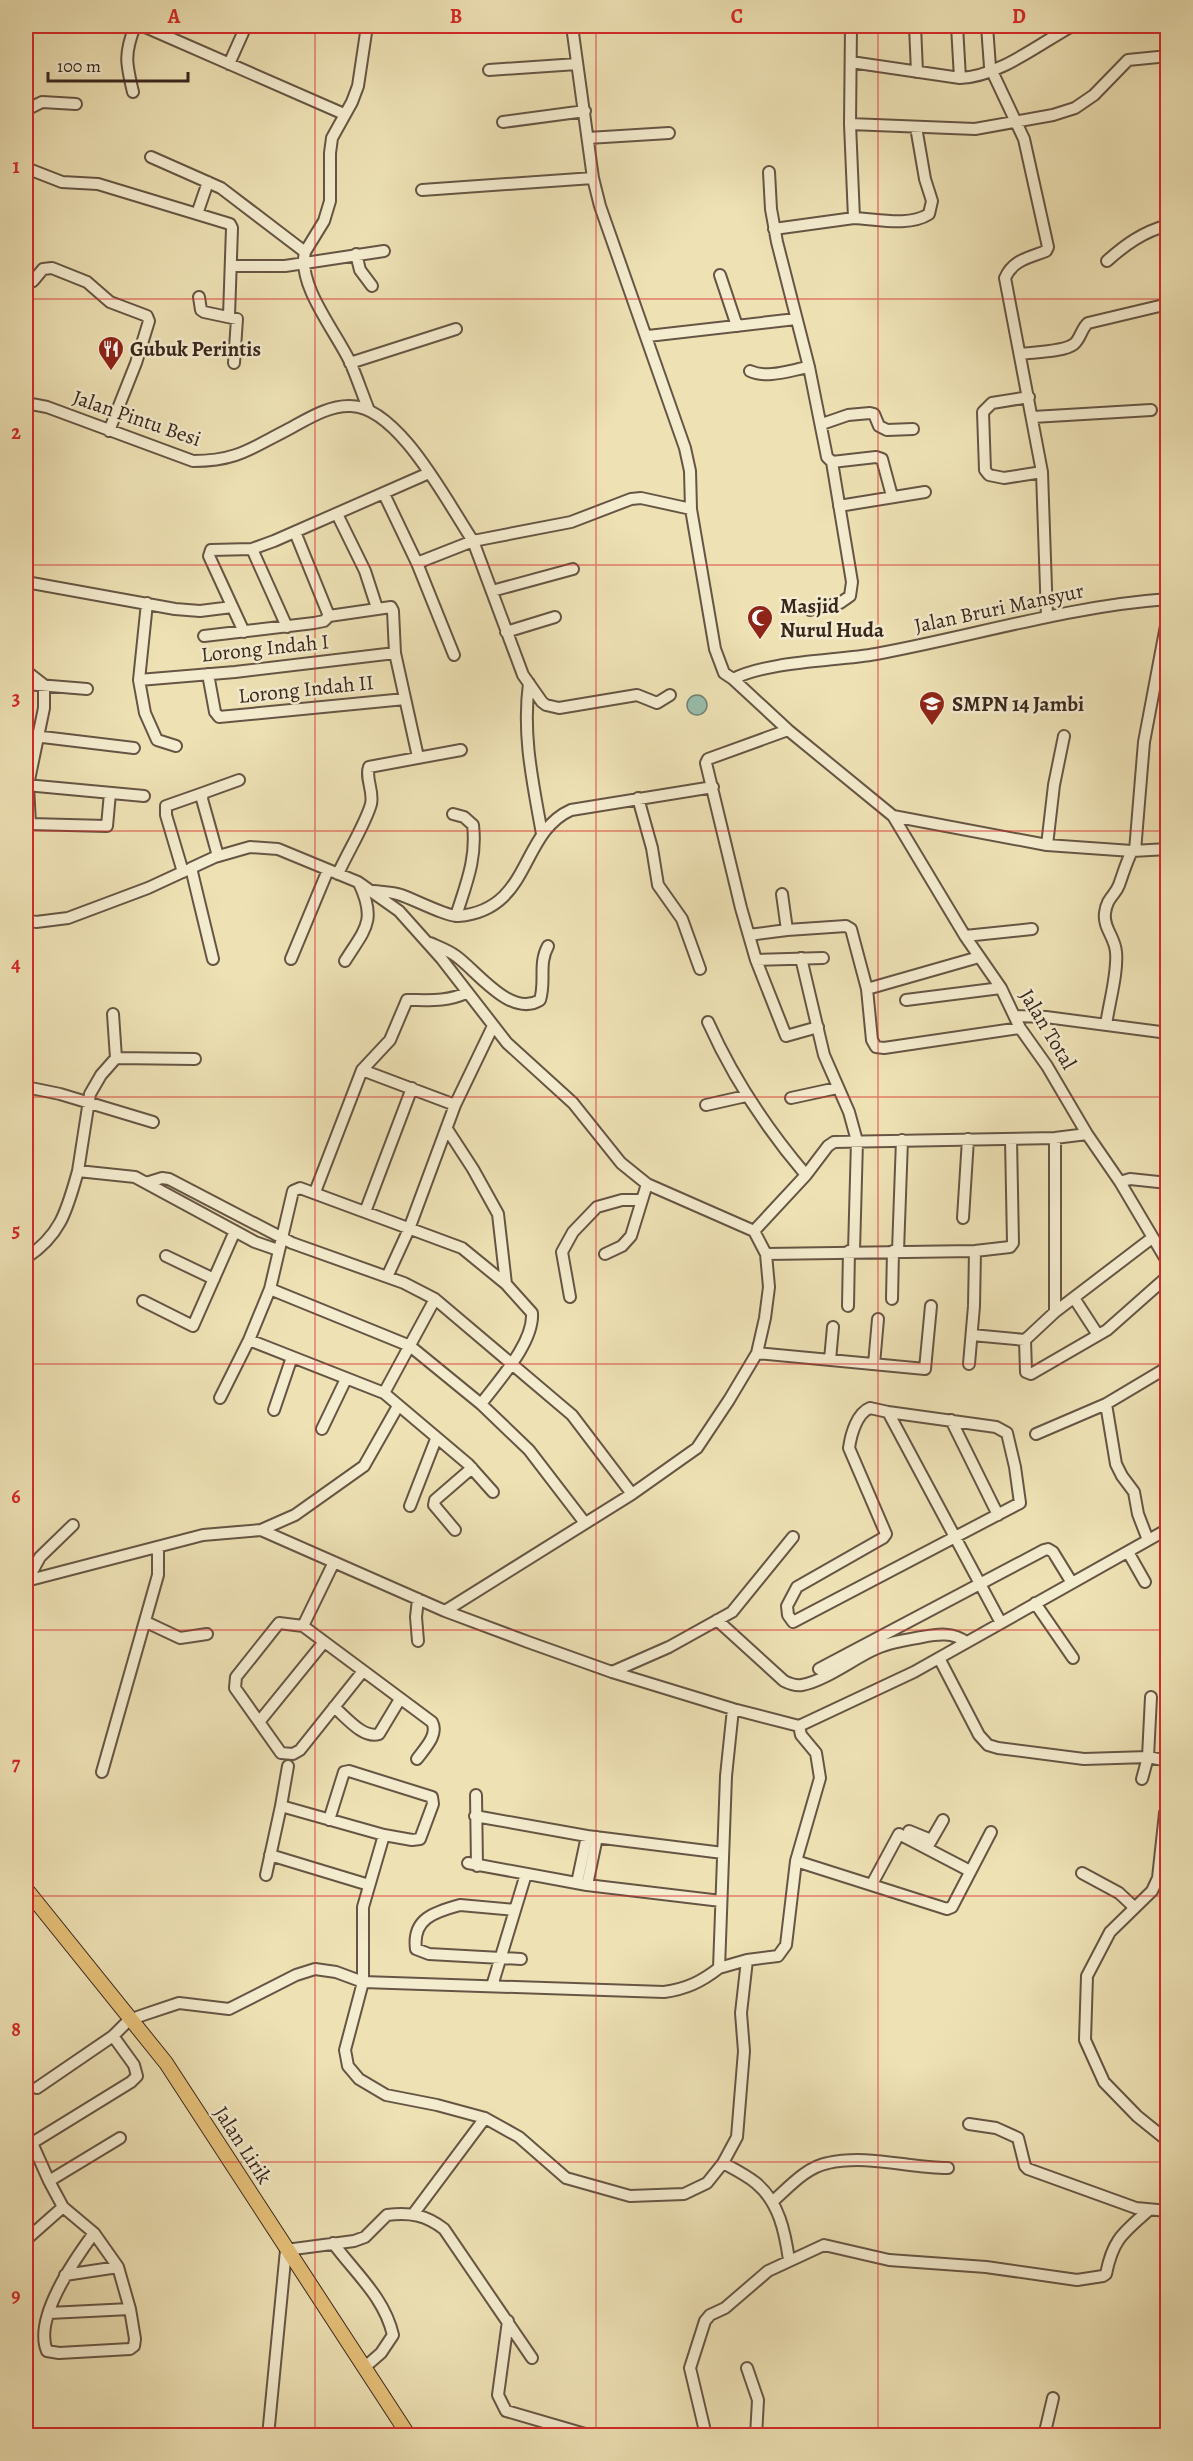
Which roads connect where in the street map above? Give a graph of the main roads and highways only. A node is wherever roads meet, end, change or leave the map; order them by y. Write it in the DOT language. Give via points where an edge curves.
graph roads {
  1 [pos="26,1889"];
  2 [pos="409,2436"];
  1 -- 2 [label="main road, Jalan Lirik" via="166,2063"];
}
